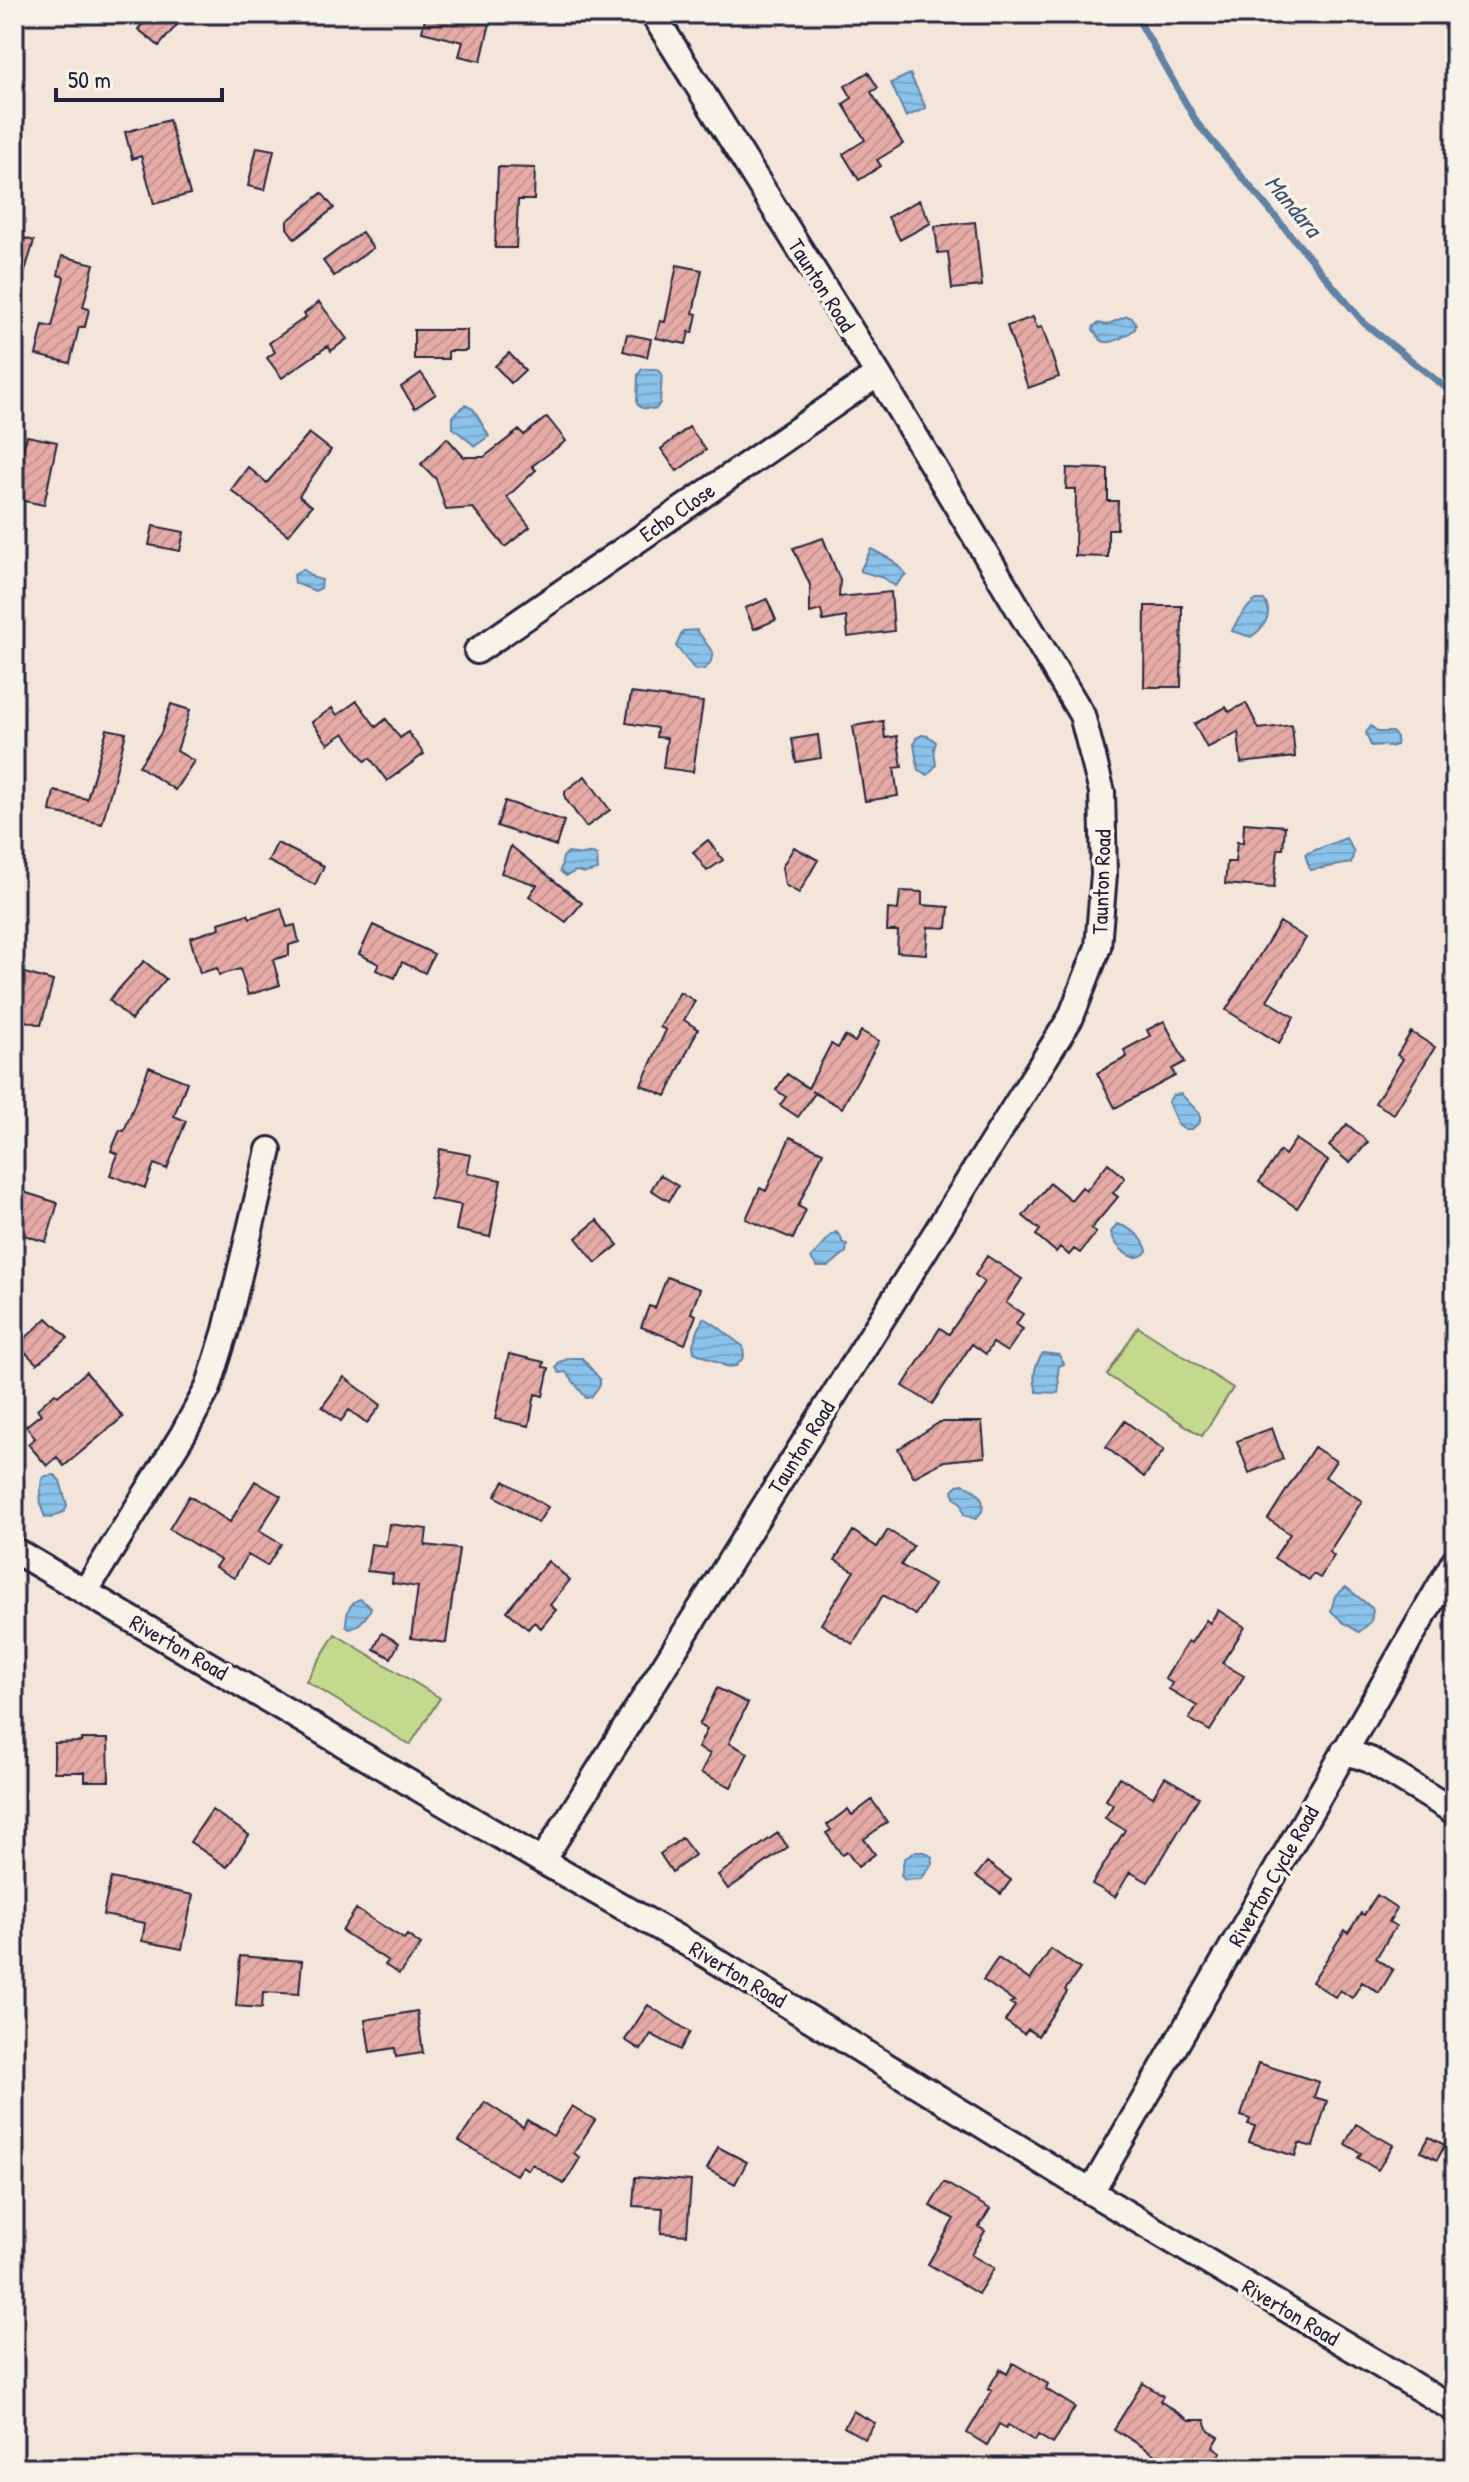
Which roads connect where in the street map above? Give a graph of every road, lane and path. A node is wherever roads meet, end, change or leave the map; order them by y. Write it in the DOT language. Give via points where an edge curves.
graph roads {
  1 [pos="653,14"];
  2 [pos="878,374"];
  3 [pos="477,651"];
  4 [pos="269,1150"];
  5 [pos="14,1550"];
  6 [pos="1455,1560"];
  7 [pos="85,1592"];
  8 [pos="1344,1751"];
  9 [pos="1455,1812"];
  10 [pos="542,1861"];
  11 [pos="1091,2192"];
  12 [pos="1455,2410"];
  1 -- 2 [label="street, Taunton Road"];
  2 -- 3 [label="street, Echo Close"];
  2 -- 10 [label="street, Taunton Road" via="1082,715 1102,792 1104,874 1098,947 1071,1017"];
  4 -- 7 [label="street" via="208,1388"];
  5 -- 7 [label="street, Riverton Road"];
  6 -- 8 [label="street, Riverton Cycle Road"];
  7 -- 10 [label="street, Riverton Road"];
  8 -- 9 [label="street" via="1370,1760"];
  8 -- 11 [label="street, Riverton Cycle Road"];
  10 -- 11 [label="street, Riverton Road" via="697,1949"];
  11 -- 12 [label="street, Riverton Road"];
}
